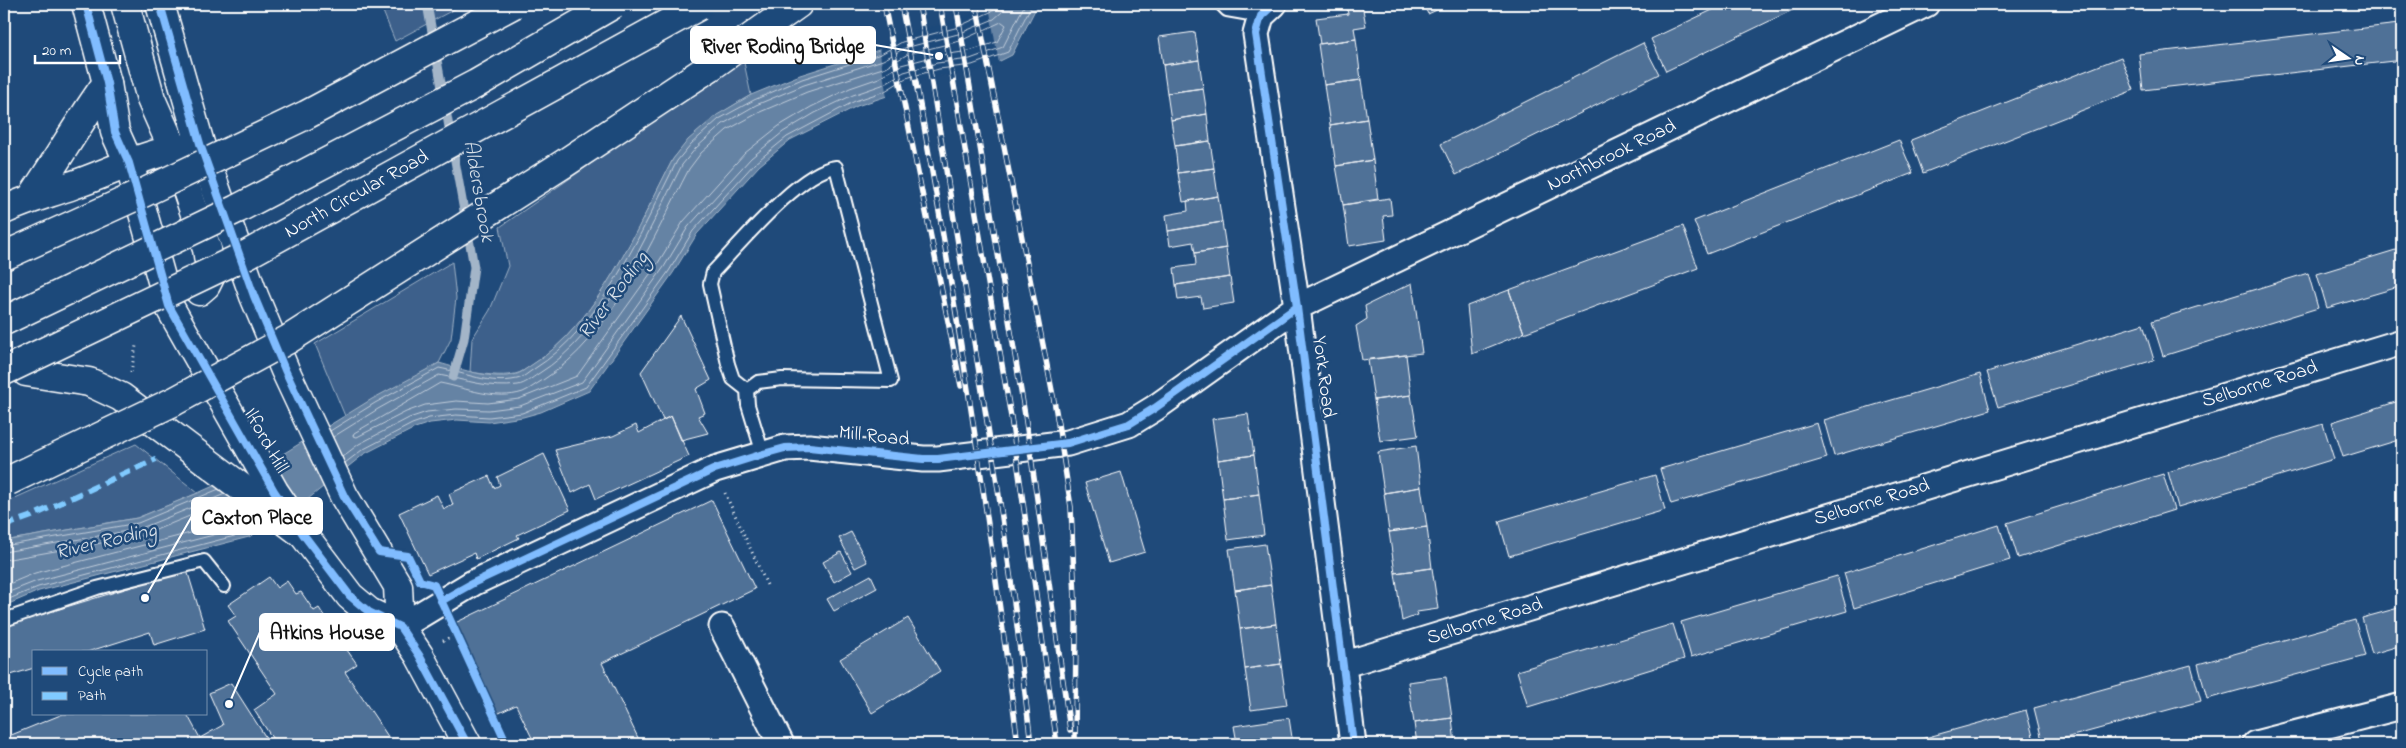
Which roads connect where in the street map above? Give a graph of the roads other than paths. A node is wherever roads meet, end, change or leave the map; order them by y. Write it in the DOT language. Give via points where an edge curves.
graph roads {
  1 [pos="86,4"];
  2 [pos="125,4"];
  3 [pos="160,4"];
  4 [pos="514,4"];
  5 [pos="614,4"];
  6 [pos="703,4"];
  7 [pos="798,4"];
  8 [pos="1222,4"];
  9 [pos="1926,4"];
  10 [pos="1267,10"];
  11 [pos="106,83"];
  12 [pos="201,147"];
  13 [pos="172,149"];
  14 [pos="129,163"];
  15 [pos="32,197"];
  16 [pos="4,210"];
  17 [pos="4,256"];
  18 [pos="169,306"];
  19 [pos="1298,307"];
  20 [pos="4,321"];
  21 [pos="2402,342"];
  22 [pos="11,375"];
  23 [pos="748,390"];
  24 [pos="763,454"];
  25 [pos="4,483"];
  26 [pos="303,534"];
  27 [pos="224,586"];
  28 [pos="4,620"];
  29 [pos="400,627"];
  30 [pos="722,627"];
  31 [pos="1342,665"];
  32 [pos="2402,706"];
  33 [pos="467,744"];
  34 [pos="781,744"];
  35 [pos="1353,744"];
  36 [pos="2255,744"];
  1 -- 11 [label="main road, Ilford Hill"];
  2 -- 13 [label="main road" via="151,99"];
  3 -- 12 [label="main road"];
  4 -- 17 [label="main road, bridge" via="306,115"];
  5 -- 20 [label="main road, North Circular Road, bridge" via="476,84 237,209"];
  6 -- 22 [label="main road, North Circular Road, bridge" via="246,255"];
  7 -- 25 [label="main road, bridge" via="573,158 289,339 175,401"];
  8 -- 10 [label="lane" via="1227,10"];
  9 -- 19 [label="street, Northbrook Road"];
  10 -- 19 [label="street, York Road" via="1256,34"];
  11 -- 14 [label="main road, Ilford Hill" via="115,132"];
  11 -- 15 [label="main road"];
  12 -- 13 [label="main road"];
  12 -- 29 [label="main road" via="254,296 285,370 344,496 398,586"];
  13 -- 14 [label="main road"];
  13 -- 18 [label="main road" via="211,268 206,285"];
  14 -- 15 [label="main road"];
  14 -- 18 [label="main road, Ilford Hill"];
  15 -- 16 [label="main road"];
  18 -- 22 [label="main road"];
  18 -- 26 [label="main road, Ilford Hill" via="274,491"];
  19 -- 24 [label="street, Mill Road" via="1129,424 1068,443 923,459 809,447 785,448"];
  19 -- 31 [label="street, York Road"];
  21 -- 31 [label="street, Selborne Road"];
  22 -- 26 [label="main road" via="89,382 137,407"];
  23 -- 23 [label="lane" via="733,379 728,364 710,284 713,272 795,189 826,168 836,167 891,381 766,380"];
  23 -- 24 [label="lane" via="748,405"];
  24 -- 29 [label="street, Mill Road" via="715,469 473,584 445,610"];
  26 -- 29 [label="main road, Ilford Hill" via="350,596 369,612"];
  27 -- 28 [label="lane" via="204,562 97,588"];
  29 -- 33 [label="main road" via="423,661"];
  30 -- 34 [label="street"];
  31 -- 35 [label="street, York Road"];
  32 -- 36 [label="street"];
}
